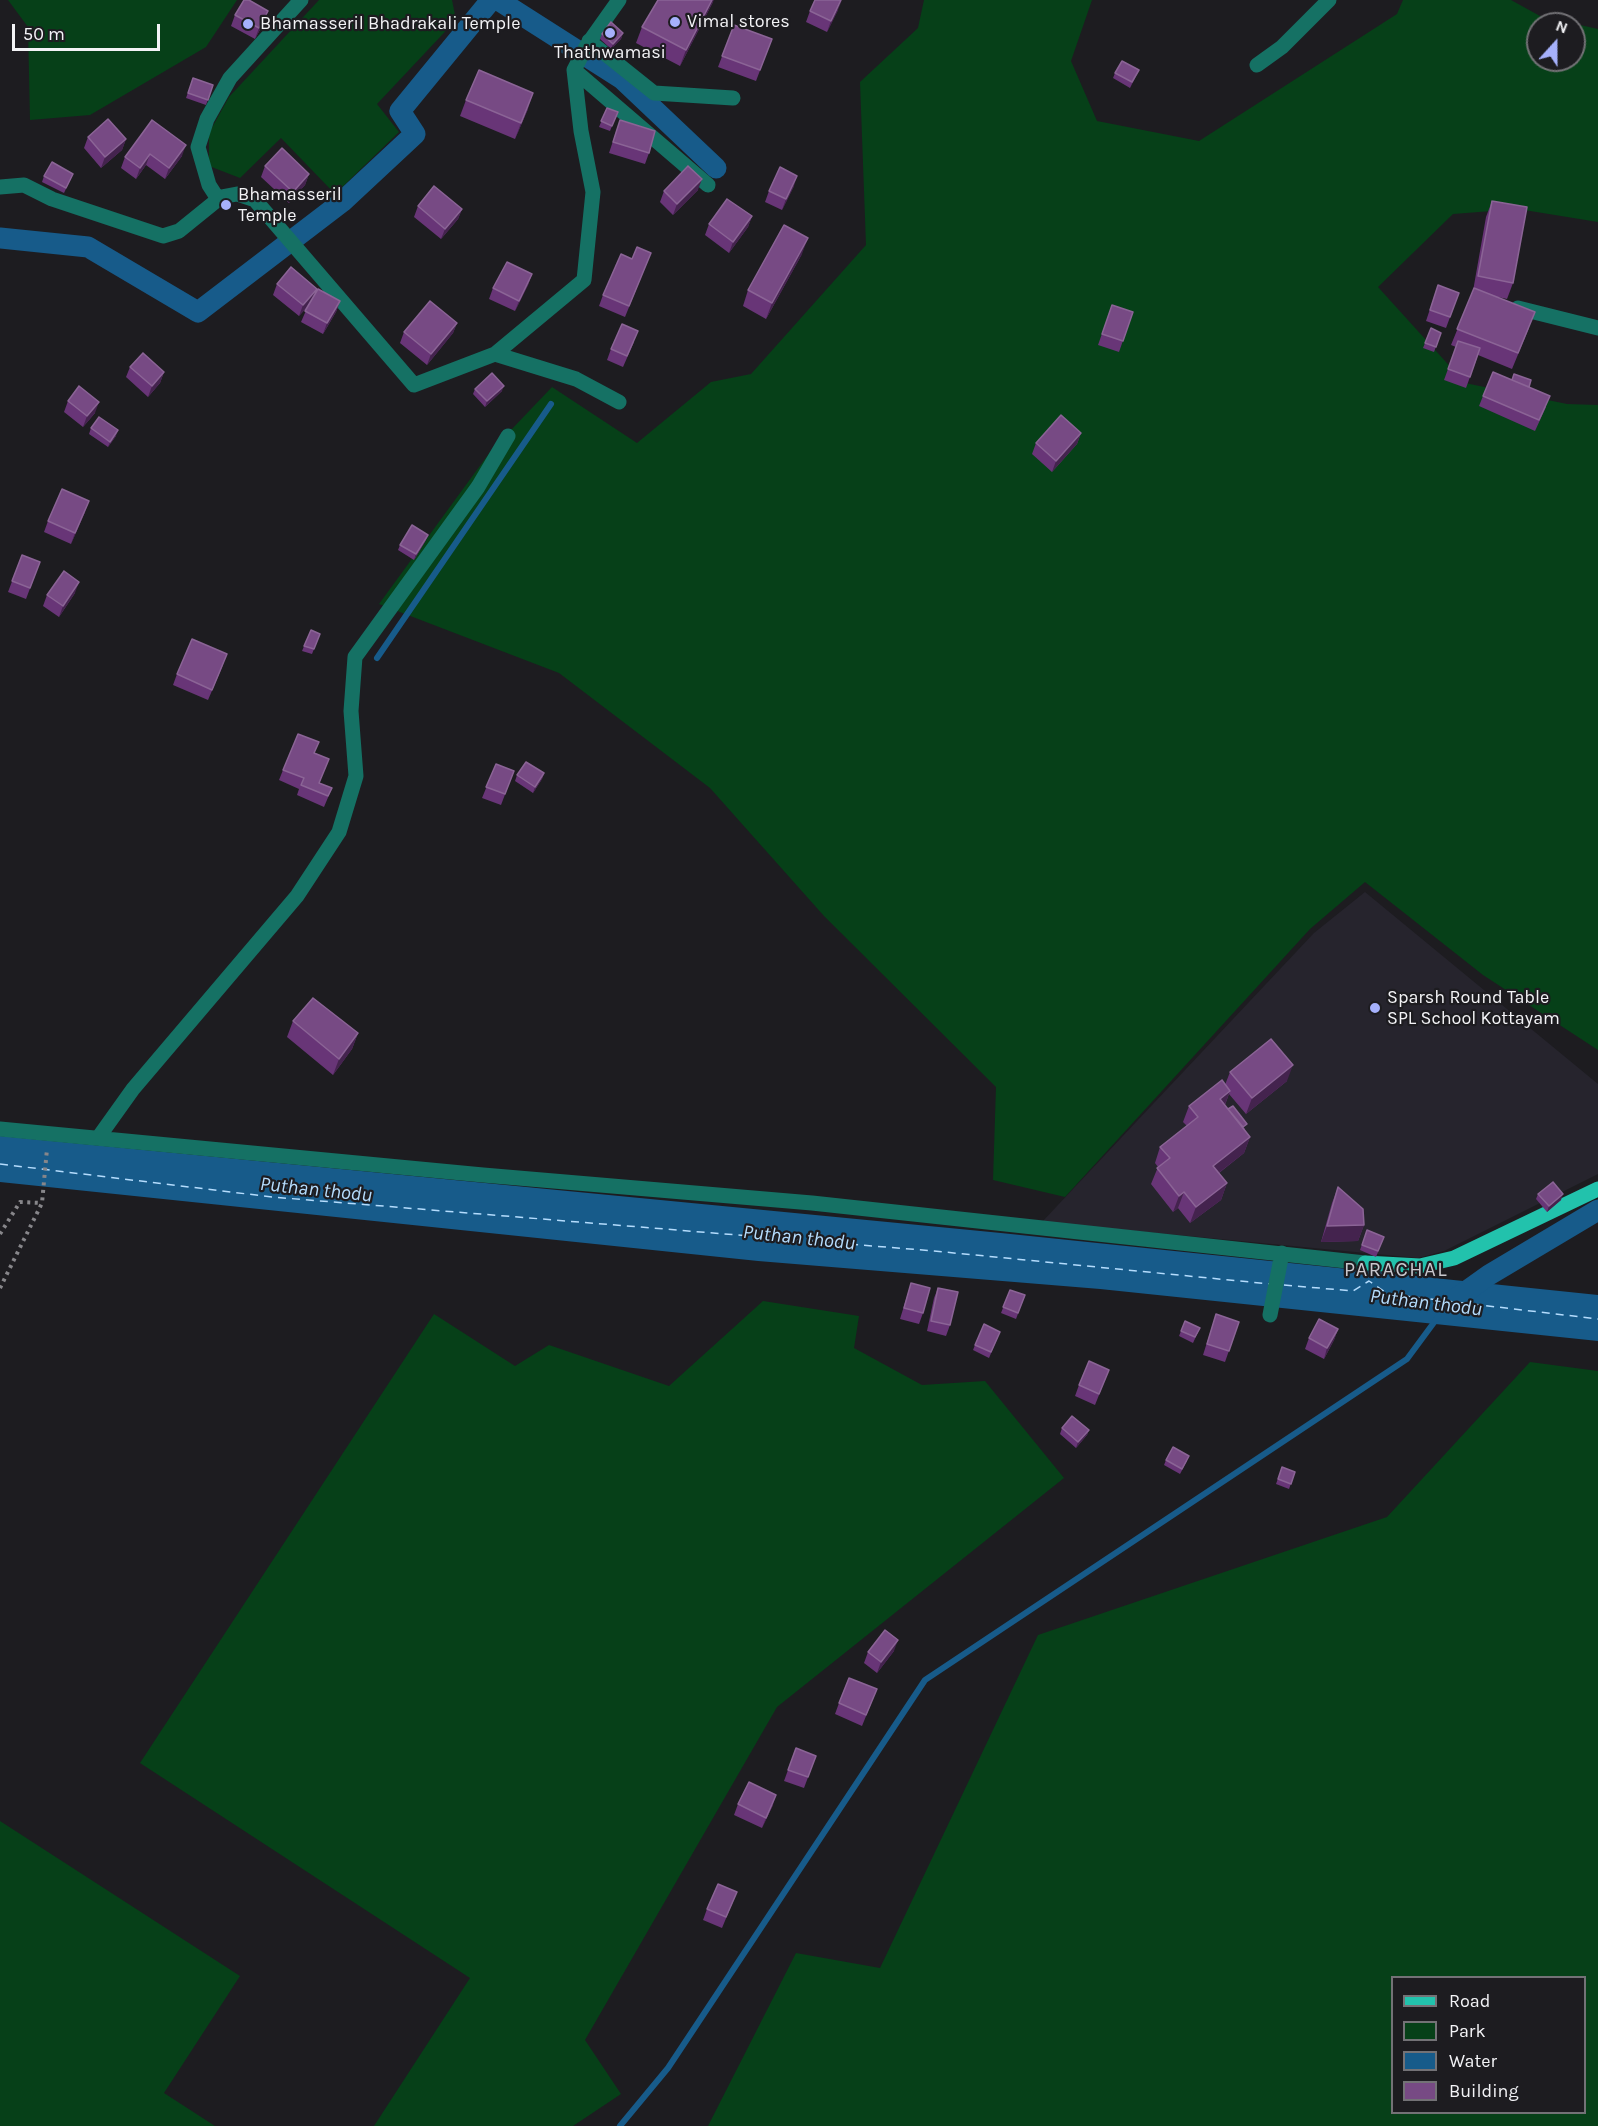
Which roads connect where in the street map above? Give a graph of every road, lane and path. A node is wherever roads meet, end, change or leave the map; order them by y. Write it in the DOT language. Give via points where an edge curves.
graph roads {
  1 [pos="301,0"];
  2 [pos="619,0"];
  3 [pos="1329,0"];
  4 [pos="588,43"];
  5 [pos="1257,64"];
  6 [pos="576,66"];
  7 [pos="733,98"];
  8 [pos="708,185"];
  9 [pos="0,187"];
  10 [pos="218,200"];
  11 [pos="1518,308"];
  12 [pos="1598,328"];
  13 [pos="495,354"];
  14 [pos="620,402"];
  15 [pos="508,436"];
  16 [pos="0,1129"];
  17 [pos="49,1134"];
  18 [pos="98,1138"];
  19 [pos="1598,1189"];
  20 [pos="42,1203"];
  21 [pos="0,1234"];
  22 [pos="1282,1253"];
  23 [pos="1365,1263"];
  24 [pos="0,1287"];
  25 [pos="1270,1315"];
  1 -- 10 [label="street" via="230,78 207,119 198,147"];
  2 -- 4 [label="street"];
  3 -- 5 [label="street" via="1282,47"];
  4 -- 6 [label="street"];
  4 -- 7 [label="street" via="654,93"];
  6 -- 8 [label="street"];
  6 -- 13 [label="street" via="581,131 593,192 584,280"];
  9 -- 10 [label="street" via="24,185 52,199 163,236 179,231"];
  10 -- 13 [label="street" via="237,194 255,200 414,385"];
  11 -- 12 [label="street"];
  13 -- 14 [label="street" via="576,378"];
  15 -- 18 [label="street" via="478,488 355,657 351,711 356,776 339,832 297,896 133,1089"];
  16 -- 17 [label="street"];
  17 -- 18 [label="street"];
  17 -- 20 [label="path"];
  18 -- 22 [label="street" via="812,1203"];
  19 -- 23 [label="main road" via="1454,1258 1420,1266"];
  20 -- 21 [label="path" via="20,1202"];
  20 -- 24 [label="path"];
  22 -- 23 [label="street"];
  22 -- 25 [label="street"];
}
